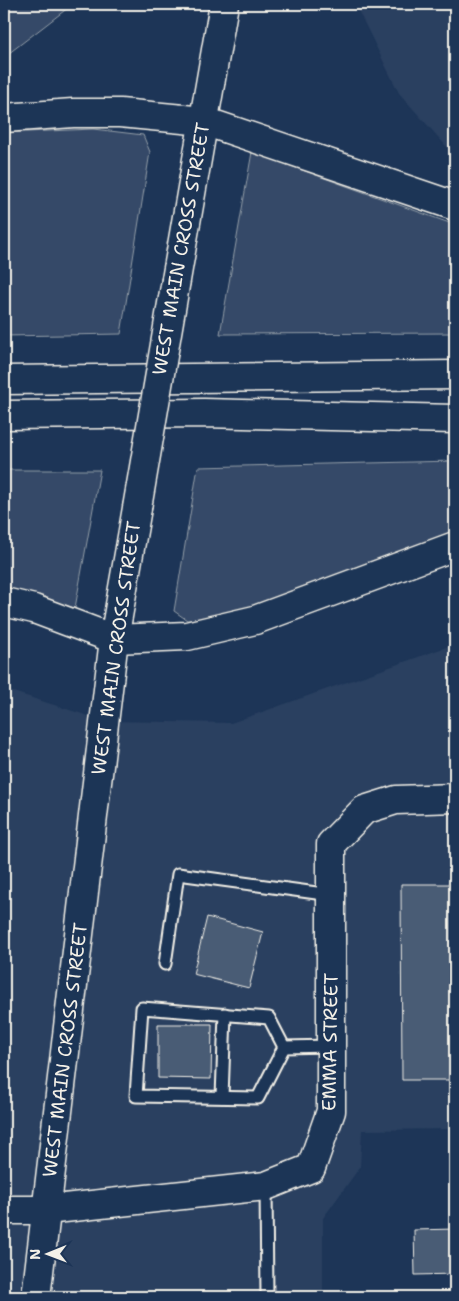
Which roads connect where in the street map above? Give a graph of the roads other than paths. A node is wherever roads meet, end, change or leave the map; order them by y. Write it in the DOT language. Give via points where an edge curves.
graph roads {
  1 [pos="224,4"];
  2 [pos="4,118"];
  3 [pos="204,122"];
  4 [pos="455,206"];
  5 [pos="455,375"];
  6 [pos="4,380"];
  7 [pos="4,415"];
  8 [pos="455,418"];
  9 [pos="455,546"];
  10 [pos="4,602"];
  11 [pos="114,639"];
  12 [pos="455,798"];
  13 [pos="331,895"];
  14 [pos="165,964"];
  15 [pos="225,1014"];
  16 [pos="332,1046"];
  17 [pos="284,1047"];
  18 [pos="222,1098"];
  19 [pos="266,1186"];
  20 [pos="4,1210"];
  21 [pos="46,1210"];
  22 [pos="36,1297"];
  23 [pos="267,1297"];
  1 -- 3 [label="main road, WEST MAIN CROSS STREET"];
  2 -- 3 [label="main road" via="120,113"];
  3 -- 4 [label="main road"];
  3 -- 11 [label="main road, WEST MAIN CROSS STREET, bridge"];
  5 -- 6 [label="main road"];
  7 -- 8 [label="main road" via="204,413"];
  9 -- 11 [label="main road" via="255,620 187,636"];
  10 -- 11 [label="main road" via="34,609"];
  11 -- 21 [label="main road, WEST MAIN CROSS STREET"];
  12 -- 13 [label="main road, EMMA STREET" via="396,800 364,810 331,844"];
  13 -- 14 [label="lane" via="178,874"];
  13 -- 16 [label="main road, EMMA STREET"];
  15 -- 17 [label="lane" via="269,1018"];
  15 -- 18 [label="lane"];
  15 -- 18 [label="lane" via="142,1008 136,1096"];
  16 -- 17 [label="lane"];
  16 -- 19 [label="main road, EMMA STREET" via="331,1110 311,1168"];
  17 -- 18 [label="lane" via="258,1098"];
  19 -- 21 [label="main road, EMMA STREET"];
  19 -- 23 [label="lane"];
  20 -- 21 [label="main road, EMMA STREET"];
  21 -- 22 [label="main road, WEST MAIN CROSS STREET"];
}
